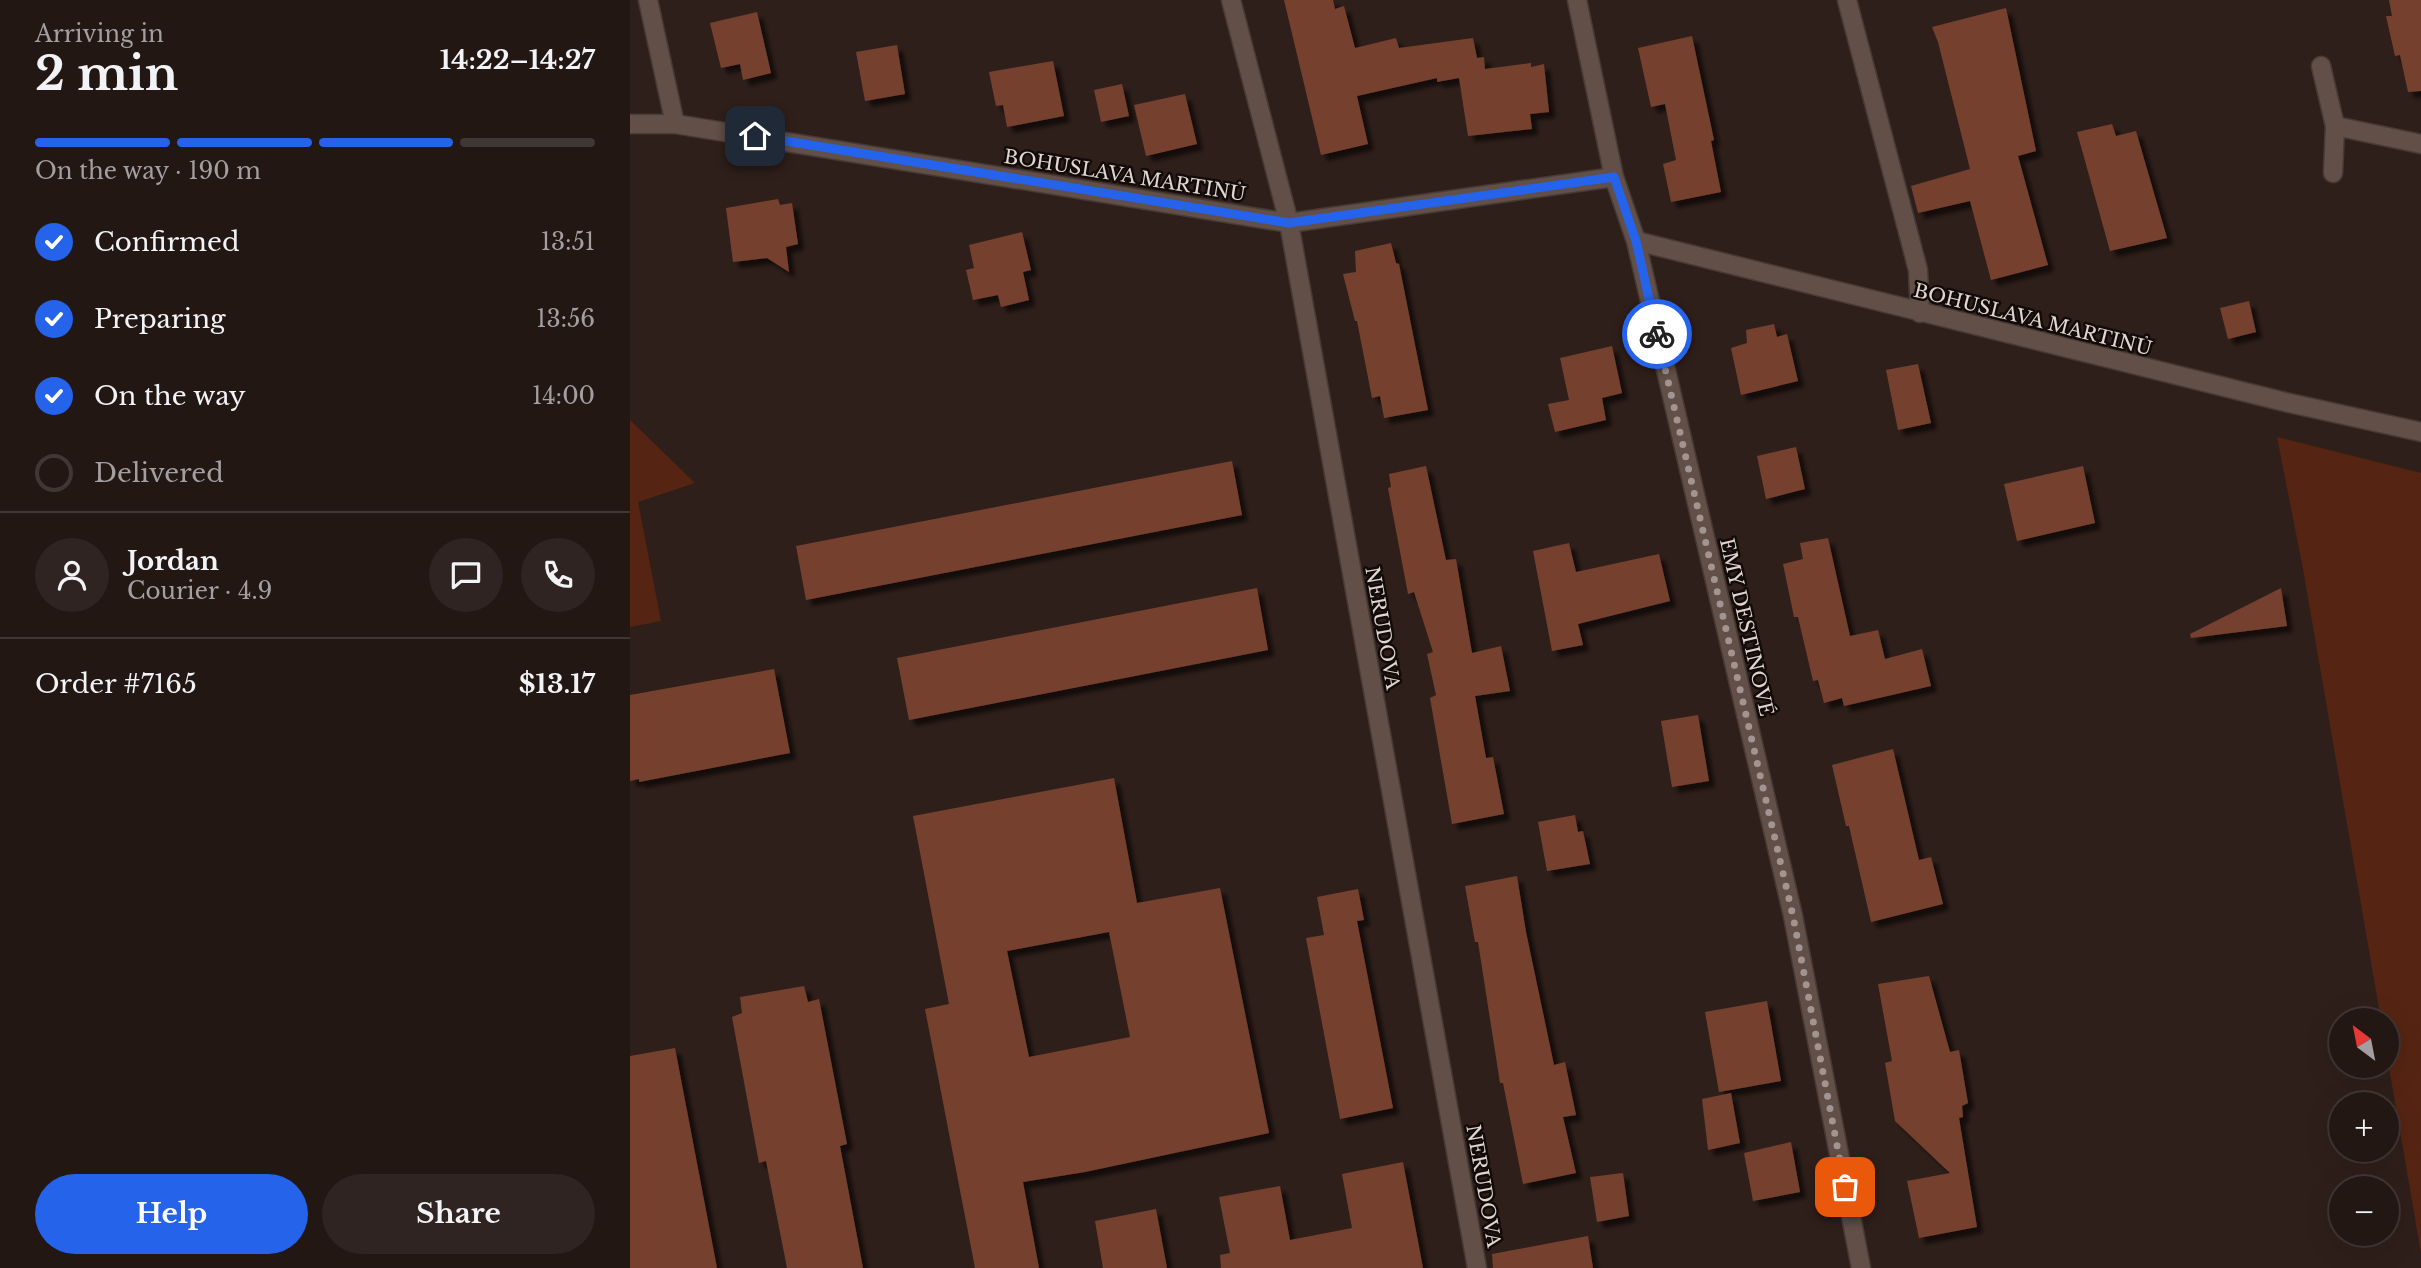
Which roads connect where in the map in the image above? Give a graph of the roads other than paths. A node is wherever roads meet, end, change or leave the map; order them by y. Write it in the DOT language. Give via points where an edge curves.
graph roads {
  1 [pos="648,0"];
  2 [pos="1231,0"];
  3 [pos="1577,0"];
  4 [pos="1847,0"];
  5 [pos="2321,66"];
  6 [pos="630,124"];
  7 [pos="675,124"];
  8 [pos="2335,126"];
  9 [pos="2421,144"];
  10 [pos="2333,173"];
  11 [pos="1614,177"];
  12 [pos="1289,223"];
  13 [pos="1636,241"];
  14 [pos="1920,313"];
  15 [pos="2421,432"];
  16 [pos="1477,1268"];
  17 [pos="1861,1268"];
  1 -- 7 [label="street"];
  2 -- 12 [label="street, NERUDOVA"];
  3 -- 11 [label="street, EMY DESTINOVÉ"];
  4 -- 14 [label="street" via="1918,271"];
  5 -- 8 [label="street"];
  6 -- 7 [label="street, BOHUSLAVA MARTINŮ"];
  7 -- 12 [label="street, BOHUSLAVA MARTINŮ"];
  8 -- 9 [label="street"];
  8 -- 10 [label="street"];
  11 -- 12 [label="street, BOHUSLAVA MARTINŮ"];
  11 -- 13 [label="street, EMY DESTINOVÉ"];
  12 -- 16 [label="street, NERUDOVA"];
  13 -- 14 [label="street, BOHUSLAVA MARTINŮ"];
  13 -- 17 [label="street, EMY DESTINOVÉ" via="1793,916"];
  14 -- 15 [label="street, BOHUSLAVA MARTINŮ"];
}
